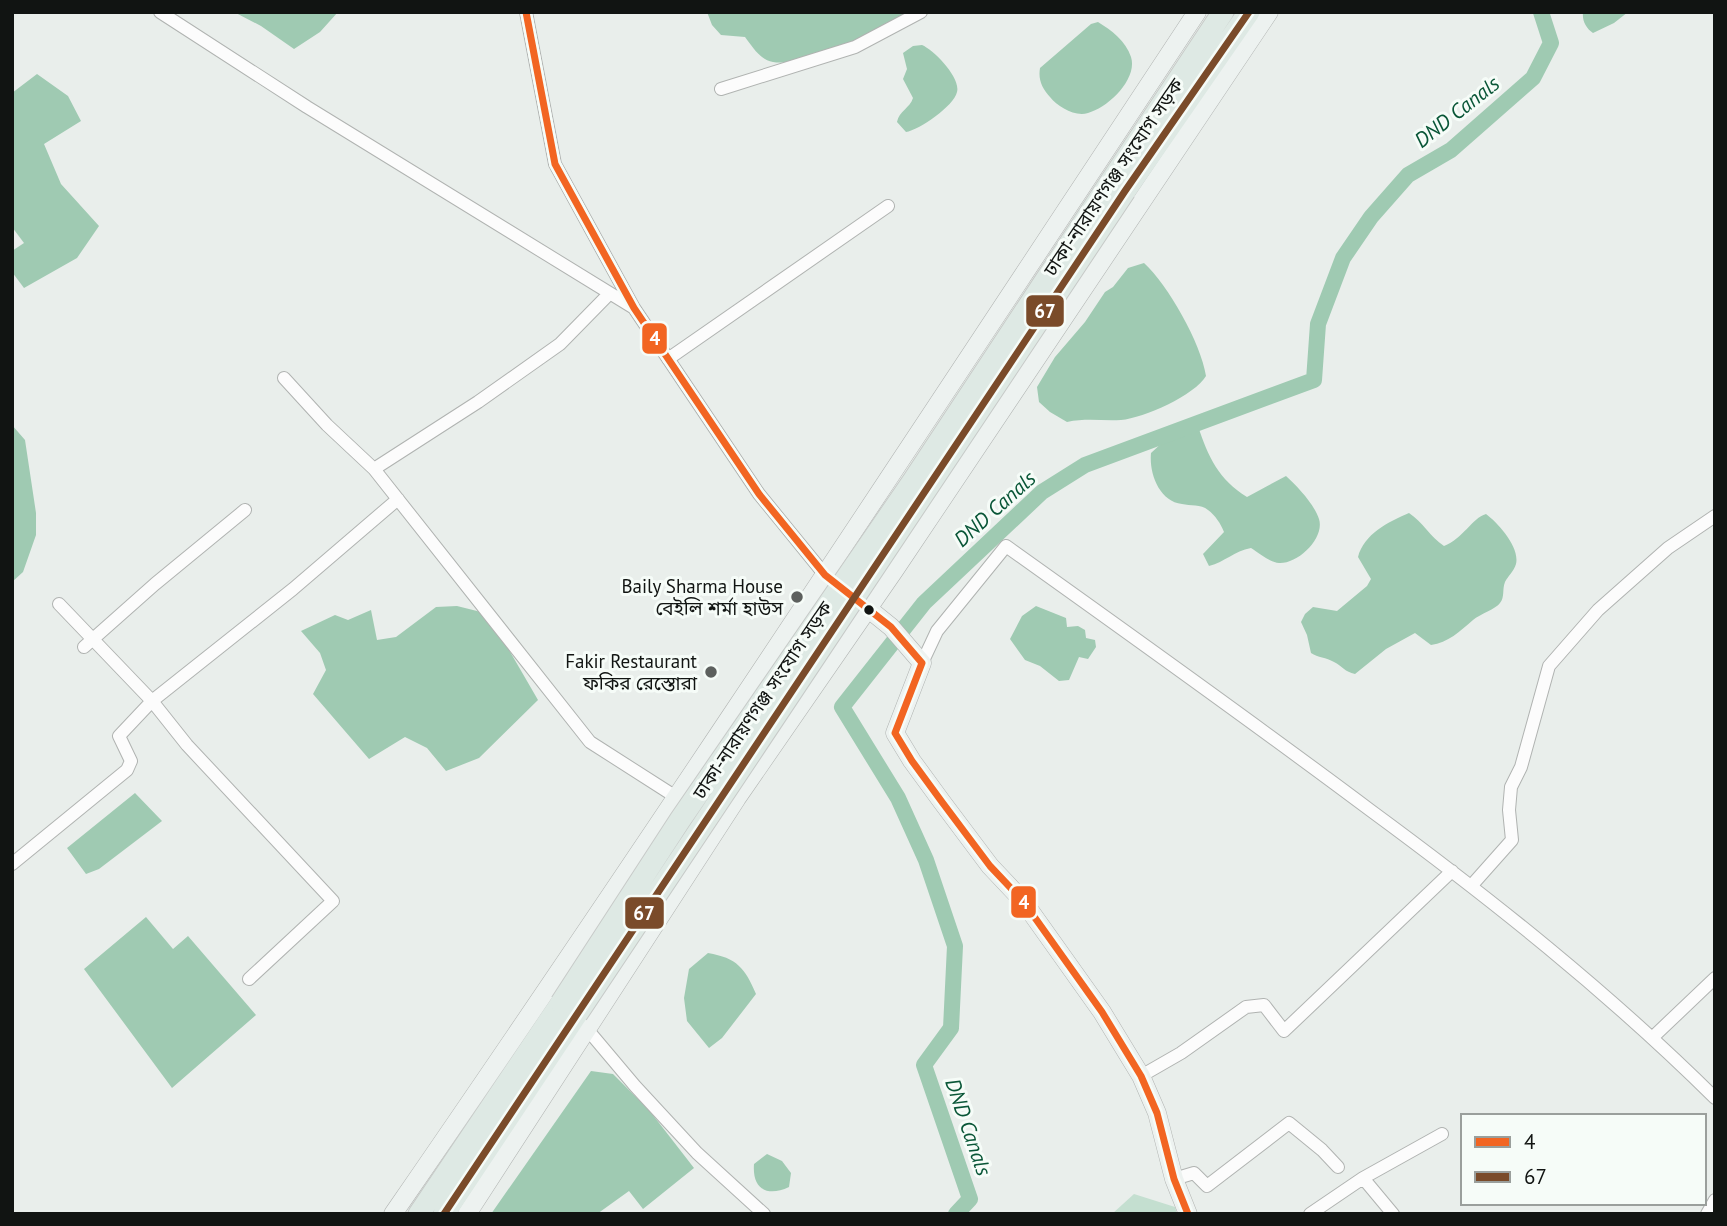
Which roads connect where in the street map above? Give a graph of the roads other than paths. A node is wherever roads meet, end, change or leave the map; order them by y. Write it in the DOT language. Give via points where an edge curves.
graph roads {
  1 [pos="160,12"];
  2 [pos="526,12"];
  3 [pos="920,12"];
  4 [pos="1197,12"];
  5 [pos="1223,12"];
  6 [pos="1249,12"];
  7 [pos="1269,12"];
  8 [pos="721,89"];
  9 [pos="1155,130"];
  10 [pos="888,206"];
  11 [pos="609,294"];
  12 [pos="634,308"];
  13 [pos="668,359"];
  14 [pos="284,378"];
  15 [pos="374,469"];
  16 [pos="398,499"];
  17 [pos="245,510"];
  18 [pos="1715,516"];
  19 [pos="825,575"];
  20 [pos="59,604"];
  21 [pos="868,608"];
  22 [pos="88,643"];
  23 [pos="916,657"];
  24 [pos="152,701"];
  25 [pos="676,797"];
  26 [pos="12,864"];
  27 [pos="1452,871"];
  28 [pos="1472,886"];
  29 [pos="1715,978"];
  30 [pos="249,979"];
  31 [pos="575,1015"];
  32 [pos="1652,1038"];
  33 [pos="529,1067"];
  34 [pos="1141,1076"];
  35 [pos="1715,1098"];
  36 [pos="1442,1134"];
  37 [pos="1338,1167"];
  38 [pos="1363,1178"];
  39 [pos="1174,1179"];
  40 [pos="1715,1200"];
  41 [pos="393,1214"];
  42 [pos="419,1214"];
  43 [pos="444,1214"];
  44 [pos="467,1214"];
  45 [pos="764,1214"];
  46 [pos="1188,1214"];
  47 [pos="1310,1214"];
  48 [pos="1393,1214"];
  49 [pos="1707,1214"];
  1 -- 11 [label="street"];
  2 -- 12 [label="street" via="555,164"];
  3 -- 8 [label="street" via="855,47"];
  4 -- 9 [label="street"];
  5 -- 9 [label="main road, ঢাকা-নারায়ণগঞ্জ সংযোগ সড়ক"];
  6 -- 9 [label="main road, ঢাকা-নারায়ণগঞ্জ সংযোগ সড়ক"];
  7 -- 9 [label="street"];
  9 -- 19 [label="street"];
  9 -- 21 [label="street"];
  9 -- 31 [label="main road, ঢাকা-নারায়ণগঞ্জ সংযোগ সড়ক, bridge"];
  10 -- 13 [label="street"];
  11 -- 12 [label="street"];
  11 -- 15 [label="street" via="560,344"];
  12 -- 13 [label="street"];
  13 -- 19 [label="street" via="759,494"];
  14 -- 15 [label="street"];
  15 -- 16 [label="street"];
  16 -- 24 [label="street"];
  16 -- 25 [label="street" via="590,742"];
  17 -- 22 [label="street"];
  18 -- 28 [label="street" via="1668,548 1613,596 1549,666 1511,787 1512,840"];
  19 -- 21 [label="street"];
  19 -- 25 [label="street"];
  20 -- 22 [label="street"];
  21 -- 23 [label="street"];
  21 -- 31 [label="street" via="737,798"];
  22 -- 24 [label="street"];
  23 -- 27 [label="street" via="1006,546"];
  23 -- 34 [label="street" via="895,733 982,855 1023,901"];
  24 -- 26 [label="street" via="119,736 131,761 127,770"];
  24 -- 30 [label="street" via="187,745 333,901"];
  25 -- 33 [label="street"];
  27 -- 28 [label="street"];
  27 -- 34 [label="street" via="1284,1031 1264,1005 1246,1007"];
  28 -- 32 [label="street"];
  29 -- 32 [label="street"];
  31 -- 33 [label="main road, ঢাকা-নারায়ণগঞ্জ সংযোগ সড়ক"];
  31 -- 45 [label="street" via="697,1153"];
  32 -- 35 [label="street"];
  33 -- 41 [label="street"];
  33 -- 42 [label="main road, ঢাকা-নারায়ণগঞ্জ সংযোগ সড়ক"];
  33 -- 43 [label="main road, ঢাকা-নারায়ণগঞ্জ সংযোগ সড়ক"];
  33 -- 44 [label="street"];
  34 -- 39 [label="street" via="1165,1138"];
  36 -- 38 [label="street"];
  37 -- 39 [label="street" via="1289,1123 1207,1186 1194,1173"];
  38 -- 47 [label="street"];
  38 -- 48 [label="street"];
  39 -- 46 [label="street"];
  40 -- 49 [label="street"];
}
